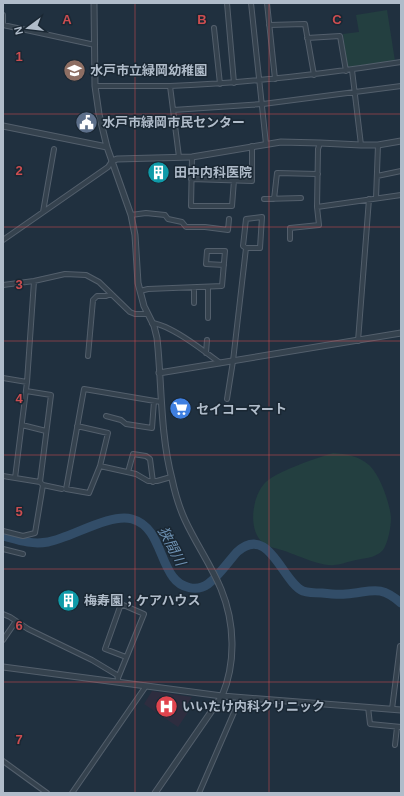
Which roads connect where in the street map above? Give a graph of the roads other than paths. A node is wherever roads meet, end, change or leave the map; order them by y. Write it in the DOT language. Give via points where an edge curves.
graph roads {
  1 [pos="94,3"];
  2 [pos="227,3"];
  3 [pos="251,3"];
  4 [pos="267,3"];
  5 [pos="3,14"];
  6 [pos="3,25"];
  7 [pos="270,25"];
  8 [pos="214,28"];
  9 [pos="308,38"];
  10 [pos="96,45"];
  11 [pos="401,62"];
  12 [pos="352,70"];
  13 [pos="346,71"];
  14 [pos="314,75"];
  15 [pos="274,79"];
  16 [pos="260,81"];
  17 [pos="234,83"];
  18 [pos="220,84"];
  19 [pos="95,86"];
  20 [pos="170,86"];
  21 [pos="401,86"];
  22 [pos="355,93"];
  23 [pos="263,104"];
  24 [pos="173,110"];
  25 [pos="3,126"];
  26 [pos="401,141"];
  27 [pos="320,143"];
  28 [pos="266,144"];
  29 [pos="378,144"];
  30 [pos="361,145"];
  31 [pos="252,146"];
  32 [pos="107,147"];
  33 [pos="54,149"];
  34 [pos="179,157"];
  35 [pos="192,157"];
  36 [pos="112,161"];
  37 [pos="401,171"];
  38 [pos="318,174"];
  39 [pos="377,176"];
  40 [pos="192,179"];
  41 [pos="234,180"];
  42 [pos="401,195"];
  43 [pos="301,198"];
  44 [pos="376,198"];
  45 [pos="264,199"];
  46 [pos="274,199"];
  47 [pos="370,199"];
  48 [pos="317,207"];
  49 [pos="43,212"];
  50 [pos="131,214"];
  51 [pos="229,219"];
  52 [pos="290,239"];
  53 [pos="3,240"];
  54 [pos="246,248"];
  55 [pos="224,265"];
  56 [pos="34,281"];
  57 [pos="3,285"];
  58 [pos="208,287"];
  59 [pos="194,288"];
  60 [pos="140,291"];
  61 [pos="111,294"];
  62 [pos="194,303"];
  63 [pos="147,314"];
  64 [pos="208,318"];
  65 [pos="152,323"];
  66 [pos="401,333"];
  67 [pos="207,340"];
  68 [pos="358,341"];
  69 [pos="206,353"];
  70 [pos="88,356"];
  71 [pos="233,361"];
  72 [pos="220,364"];
  73 [pos="159,373"];
  74 [pos="3,378"];
  75 [pos="27,382"];
  76 [pos="26,390"];
  77 [pos="227,399"];
  78 [pos="154,401"];
  79 [pos="161,402"];
  80 [pos="106,416"];
  81 [pos="22,425"];
  82 [pos="77,426"];
  83 [pos="46,431"];
  84 [pos="100,466"];
  85 [pos="128,472"];
  86 [pos="3,476"];
  87 [pos="171,477"];
  88 [pos="15,478"];
  89 [pos="153,482"];
  90 [pos="42,484"];
  91 [pos="62,489"];
  92 [pos="3,531"];
  93 [pos="3,549"];
  94 [pos="23,554"];
  95 [pos="3,614"];
  96 [pos="16,621"];
  97 [pos="3,640"];
  98 [pos="400,646"];
  99 [pos="126,657"];
  100 [pos="3,667"];
  101 [pos="118,680"];
  102 [pos="146,686"];
  103 [pos="222,696"];
  104 [pos="239,697"];
  105 [pos="368,707"];
  106 [pos="392,709"];
  107 [pos="401,710"];
  108 [pos="399,727"];
  109 [pos="395,745"];
  110 [pos="3,762"];
  111 [pos="47,793"];
  112 [pos="72,793"];
  113 [pos="155,793"];
  114 [pos="199,793"];
  1 -- 10 [label="street"];
  2 -- 17 [label="street"];
  3 -- 16 [label="street"];
  4 -- 7 [label="street"];
  5 -- 6 [label="street"];
  6 -- 10 [label="street"];
  7 -- 9 [label="street" via="305,24"];
  7 -- 15 [label="street"];
  8 -- 18 [label="street"];
  9 -- 13 [label="street" via="340,36"];
  9 -- 14 [label="street"];
  10 -- 19 [label="street"];
  11 -- 12 [label="street"];
  12 -- 13 [label="street"];
  12 -- 22 [label="street"];
  13 -- 14 [label="street"];
  14 -- 15 [label="street"];
  15 -- 16 [label="street"];
  16 -- 17 [label="street"];
  16 -- 23 [label="street"];
  17 -- 18 [label="street"];
  18 -- 20 [label="street"];
  19 -- 20 [label="street"];
  19 -- 32 [label="street"];
  20 -- 24 [label="street"];
  21 -- 22 [label="street"];
  22 -- 23 [label="street"];
  22 -- 30 [label="street"];
  23 -- 24 [label="street"];
  23 -- 28 [label="street"];
  24 -- 34 [label="street"];
  25 -- 32 [label="street"];
  26 -- 29 [label="street"];
  27 -- 28 [label="street"];
  27 -- 30 [label="street"];
  27 -- 38 [label="street"];
  28 -- 31 [label="street"];
  29 -- 30 [label="street"];
  29 -- 39 [label="street"];
  31 -- 35 [label="street"];
  31 -- 41 [label="street" via="252,181"];
  32 -- 36 [label="street"];
  33 -- 49 [label="street"];
  34 -- 35 [label="street"];
  34 -- 36 [label="street"];
  35 -- 40 [label="street"];
  36 -- 49 [label="street" via="108,167"];
  36 -- 50 [label="street"];
  37 -- 39 [label="street"];
  38 -- 46 [label="street" via="277,173"];
  38 -- 48 [label="street"];
  39 -- 44 [label="street"];
  40 -- 41 [label="street"];
  40 -- 41 [label="street" via="191,206 232,206"];
  42 -- 44 [label="street"];
  43 -- 46 [label="street"];
  44 -- 47 [label="street"];
  45 -- 46 [label="street"];
  47 -- 48 [label="street"];
  47 -- 68 [label="street"];
  48 -- 52 [label="street" via="319,225 290,228"];
  49 -- 53 [label="street"];
  50 -- 51 [label="street" via="165,215 168,219 182,222 186,227 228,230"];
  50 -- 60 [label="street"];
  54 -- 54 [label="street" via="260,248 262,217 246,219"];
  54 -- 71 [label="street"];
  55 -- 55 [label="street" via="225,251 207,251 206,264"];
  55 -- 58 [label="street" via="222,286"];
  56 -- 57 [label="street"];
  56 -- 61 [label="street" via="70,274 86,275 99,282"];
  56 -- 75 [label="street"];
  58 -- 59 [label="street"];
  58 -- 64 [label="street"];
  59 -- 60 [label="street"];
  59 -- 62 [label="street"];
  60 -- 63 [label="street"];
  61 -- 63 [label="street" via="130,312"];
  61 -- 70 [label="street" via="97,296 93,300"];
  63 -- 65 [label="street"];
  65 -- 69 [label="street" via="172,331"];
  65 -- 73 [label="street" via="157,338"];
  66 -- 68 [label="street"];
  67 -- 69 [label="street"];
  68 -- 71 [label="street"];
  69 -- 72 [label="street"];
  71 -- 72 [label="street"];
  71 -- 77 [label="street"];
  72 -- 73 [label="street"];
  73 -- 79 [label="street"];
  74 -- 75 [label="street"];
  75 -- 76 [label="street"];
  76 -- 81 [label="street"];
  76 -- 83 [label="street" via="51,395"];
  78 -- 79 [label="street"];
  78 -- 80 [label="street" via="152,428 126,424"];
  78 -- 82 [label="street" via="84,389"];
  79 -- 87 [label="street"];
  81 -- 83 [label="street"];
  81 -- 88 [label="street"];
  82 -- 84 [label="street" via="108,433"];
  82 -- 84 [label="street" via="66,489 89,493"];
  83 -- 90 [label="street"];
  84 -- 85 [label="street"];
  85 -- 89 [label="street"];
  85 -- 89 [label="street" via="133,454 146,456 150,459"];
  86 -- 88 [label="street"];
  87 -- 89 [label="street"];
  87 -- 103 [label="street" via="176,498 221,590 229,618 232,649 230,673"];
  88 -- 90 [label="street"];
  90 -- 91 [label="street"];
  90 -- 92 [label="street" via="35,533 23,536"];
  93 -- 94 [label="street"];
  95 -- 96 [label="street"];
  96 -- 97 [label="street"];
  96 -- 101 [label="street" via="92,660 117,675"];
  98 -- 106 [label="street"];
  99 -- 99 [label="street" via="144,614 121,604 105,649"];
  99 -- 101 [label="street"];
  100 -- 101 [label="street"];
  101 -- 102 [label="street"];
  102 -- 103 [label="street"];
  102 -- 112 [label="street"];
  103 -- 104 [label="street"];
  103 -- 113 [label="street"];
  104 -- 105 [label="street"];
  104 -- 114 [label="street"];
  105 -- 106 [label="street"];
  105 -- 108 [label="street" via="370,724"];
  106 -- 107 [label="street"];
  108 -- 109 [label="street"];
  110 -- 111 [label="street"];
}
